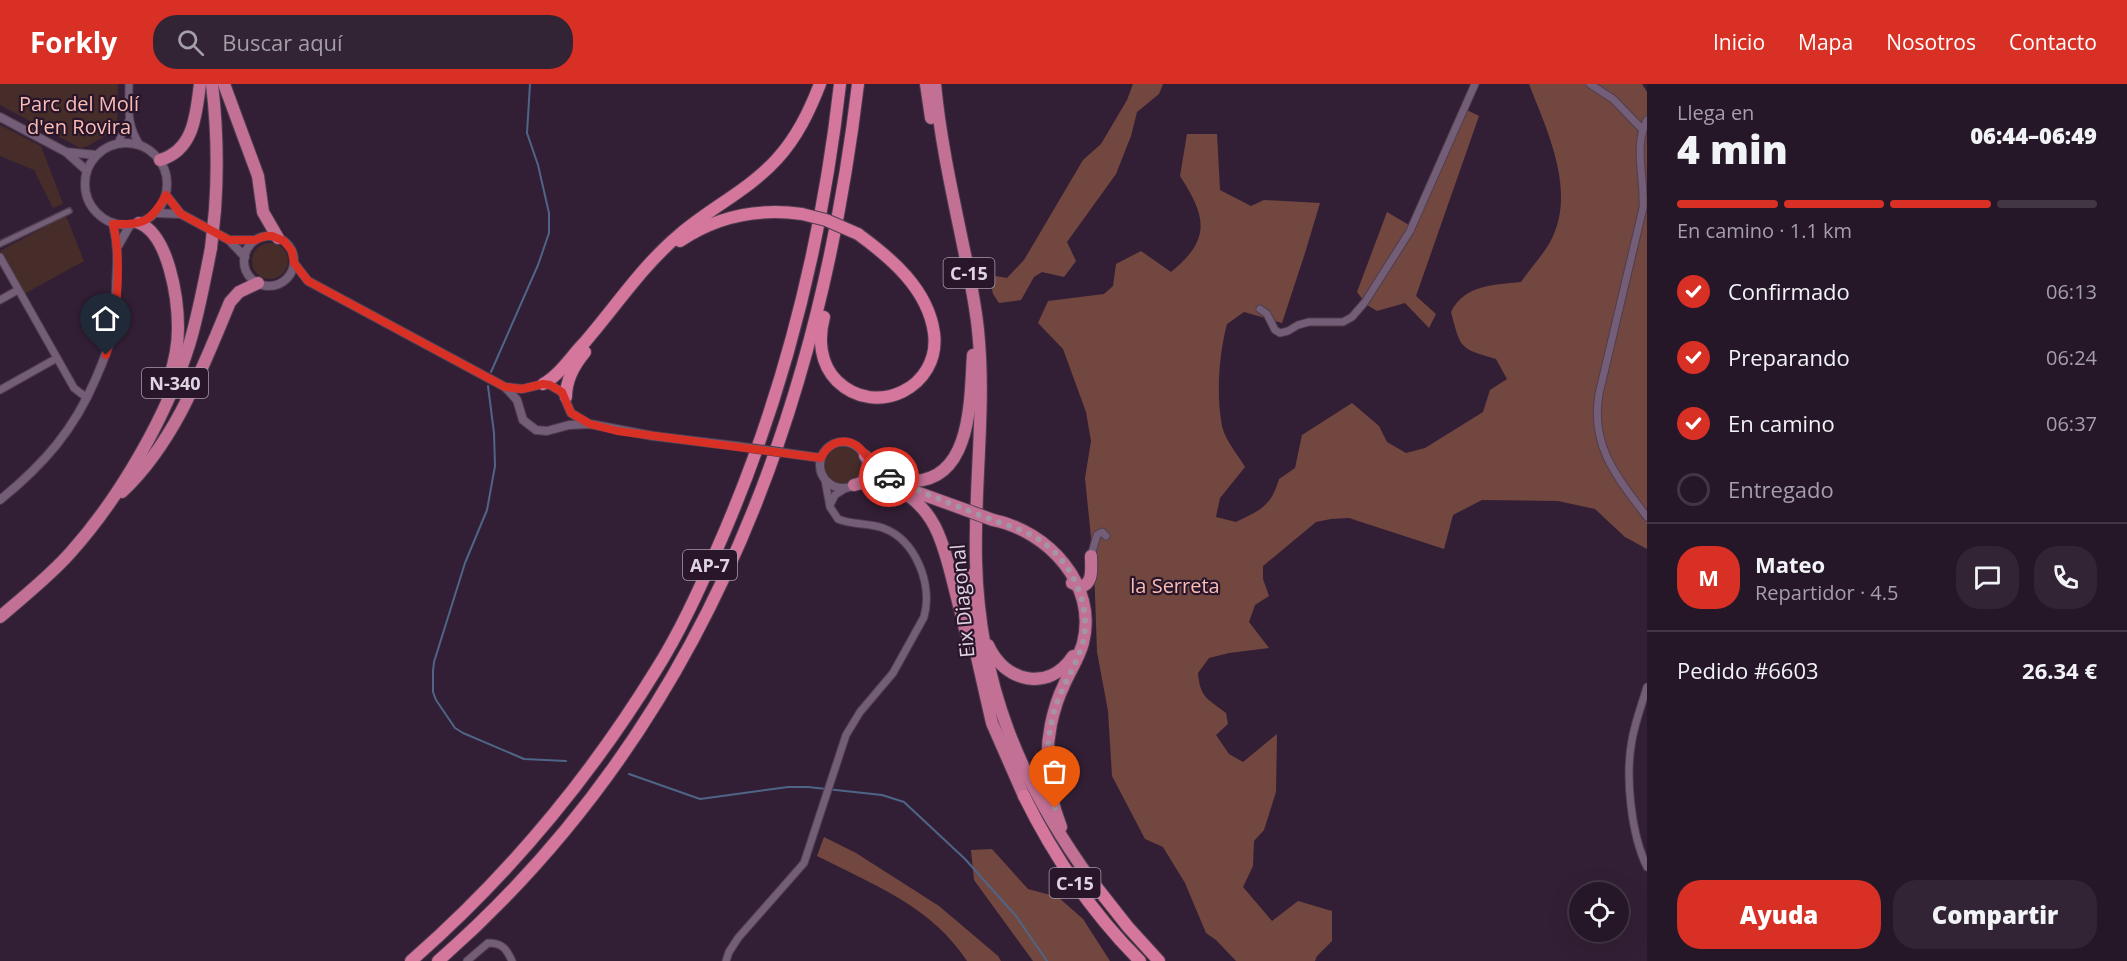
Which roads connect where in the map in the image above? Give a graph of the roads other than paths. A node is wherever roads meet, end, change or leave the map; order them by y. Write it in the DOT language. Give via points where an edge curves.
graph roads {
  1 [pos="129,84"];
  2 [pos="200,84"];
  3 [pos="212,84"];
  4 [pos="225,84"];
  5 [pos="820,84"];
  6 [pos="840,84"];
  7 [pos="859,84"];
  8 [pos="926,84"];
  9 [pos="935,84"];
  10 [pos="1475,84"];
  11 [pos="1590,84"];
  12 [pos="0,117"];
  13 [pos="129,120"];
  14 [pos="1647,120"];
  15 [pos="1642,129"];
  16 [pos="118,143"];
  17 [pos="140,145"];
  18 [pos="66,152"];
  19 [pos="96,155"];
  20 [pos="160,160"];
  21 [pos="86,171"];
  22 [pos="166,195"];
  23 [pos="69,211"];
  24 [pos="156,213"];
  25 [pos="181,214"];
  26 [pos="113,224"];
  27 [pos="135,224"];
  28 [pos="278,238"];
  29 [pos="229,240"];
  30 [pos="255,240"];
  31 [pos="0,244"];
  32 [pos="118,246"];
  33 [pos="0,257"];
  34 [pos="245,258"];
  35 [pos="294,263"];
  36 [pos="285,279"];
  37 [pos="308,281"];
  38 [pos="258,283"];
  39 [pos="18,290"];
  40 [pos="0,300"];
  41 [pos="1260,309"];
  42 [pos="973,354"];
  43 [pos="57,358"];
  44 [pos="538,385"];
  45 [pos="505,387"];
  46 [pos="0,390"];
  47 [pos="87,398"];
  48 [pos="567,402"];
  49 [pos="520,409"];
  50 [pos="590,424"];
  51 [pos="558,427"];
  52 [pos="865,456"];
  53 [pos="821,458"];
  54 [pos="887,479"];
  55 [pos="825,480"];
  56 [pos="850,486"];
  57 [pos="0,499"];
  58 [pos="108,505"];
  59 [pos="830,507"];
  60 [pos="1647,517"];
  61 [pos="1106,536"];
  62 [pos="1044,547"];
  63 [pos="1091,556"];
  64 [pos="1090,579"];
  65 [pos="1077,587"];
  66 [pos="978,597"];
  67 [pos="0,617"];
  68 [pos="1085,619"];
  69 [pos="1647,687"];
  70 [pos="992,723"];
  71 [pos="1647,867"];
  72 [pos="1091,880"];
  73 [pos="411,961"];
  74 [pos="438,961"];
  75 [pos="467,961"];
  76 [pos="512,961"];
  77 [pos="726,961"];
  78 [pos="1140,961"];
  79 [pos="1159,961"];
  1 -- 13 [label="street"];
  2 -- 20 [label="highway" via="187,139 176,153"];
  3 -- 58 [label="highway, N-340, bridge" via="218,175 211,248 201,298 177,378 149,439"];
  4 -- 28 [label="highway" via="258,176 263,212"];
  5 -- 44 [label="highway" via="804,122 777,159 659,253 554,376"];
  6 -- 73 [label="highway, AP-7" via="816,231 781,376 750,471 696,595 657,670 569,796 489,888"];
  7 -- 48 [label="highway, bridge" via="860,113 850,186 821,327 825,364 847,389 865,397 885,398 904,391 924,375 933,357 934,334 928,311 914,286 884,253 858,234 826,220 776,211 736,215 676,244 579,359 568,379"];
  7 -- 74 [label="highway, AP-7" via="842,198 808,348 780,440 718,594 662,696 585,807 504,899"];
  8 -- 42 [label="highway, Eix Diagonal / C-15" via="939,166 965,281"];
  9 -- 66 [label="highway, Eix Diagonal / C-15" via="978,331"];
  10 -- 41 [label="street" via="1410,231 1356,312 1342,322 1303,323 1280,333"];
  11 -- 15 [label="street" via="1613,99"];
  12 -- 18 [label="street"];
  13 -- 16 [label="street"];
  13 -- 17 [label="street"];
  14 -- 15 [label="street"];
  15 -- 60 [label="street" via="1643,208 1596,420 1606,457"];
  16 -- 17 [label="street"];
  16 -- 19 [label="street"];
  17 -- 20 [label="street"];
  18 -- 19 [label="street"];
  18 -- 21 [label="street"];
  19 -- 21 [label="street"];
  20 -- 22 [label="street" via="166,173"];
  21 -- 26 [label="street" via="86,195 93,209"];
  22 -- 24 [label="street"];
  22 -- 25 [label="street"];
  23 -- 31 [label="street"];
  24 -- 25 [label="street"];
  24 -- 27 [label="street"];
  25 -- 29 [label="street"];
  26 -- 27 [label="street"];
  26 -- 32 [label="street"];
  27 -- 32 [label="street"];
  27 -- 58 [label="highway" via="152,230 161,244 173,282 178,329 171,372 155,417"];
  28 -- 30 [label="street" via="266,236"];
  28 -- 35 [label="street" via="292,251"];
  29 -- 30 [label="street"];
  29 -- 34 [label="street"];
  30 -- 34 [label="street"];
  32 -- 47 [label="street" via="113,328"];
  33 -- 39 [label="street"];
  34 -- 38 [label="street" via="247,272"];
  35 -- 36 [label="street"];
  35 -- 37 [label="street"];
  36 -- 37 [label="street"];
  36 -- 38 [label="street" via="273,285"];
  37 -- 45 [label="street"];
  38 -- 58 [label="highway" via="239,292 230,302 184,406 152,458"];
  39 -- 40 [label="street"];
  39 -- 43 [label="street"];
  42 -- 54 [label="highway" via="966,426 952,462 940,473 924,479"];
  42 -- 70 [label="highway, Eix Diagonal / C-15" via="976,422 969,596 974,644"];
  43 -- 46 [label="street"];
  43 -- 47 [label="street" via="74,388"];
  44 -- 45 [label="street" via="522,389"];
  44 -- 48 [label="street" via="557,388"];
  44 -- 49 [label="street" via="523,397"];
  45 -- 49 [label="street"];
  47 -- 57 [label="street" via="51,454"];
  48 -- 50 [label="street" via="574,416"];
  48 -- 51 [label="street" via="566,417"];
  49 -- 51 [label="street" via="526,424 536,430"];
  50 -- 51 [label="street"];
  50 -- 53 [label="street, bridge"];
  52 -- 53 [label="street" via="854,444 841,441 830,446"];
  52 -- 54 [label="highway"];
  52 -- 56 [label="street" via="863,476"];
  53 -- 55 [label="street"];
  54 -- 56 [label="highway"];
  54 -- 62 [label="highway, bridge" via="1022,530"];
  54 -- 70 [label="highway" via="920,504 940,534"];
  55 -- 56 [label="street" via="834,486"];
  55 -- 59 [label="street"];
  56 -- 59 [label="street" via="835,495"];
  58 -- 67 [label="highway, N-340" via="71,552"];
  59 -- 77 [label="street" via="840,520 883,528 906,543 926,585 924,617 893,673 846,735 804,864 738,939"];
  61 -- 63 [label="street" via="1102,532 1097,535"];
  62 -- 63 [label="highway" via="1062,555 1075,569 1086,567"];
  62 -- 65 [label="highway"];
  62 -- 66 [label="highway" via="1070,586 1079,618 1077,649 1061,670 1029,678 1001,666 988,646"];
  63 -- 64 [label="highway"];
  64 -- 65 [label="highway" via="1086,586"];
  64 -- 68 [label="highway"];
  65 -- 68 [label="highway"];
  66 -- 72 [label="highway, Eix Diagonal / C-15" via="987,666 1002,716 1038,799"];
  68 -- 72 [label="highway" via="1084,640 1054,713 1048,768 1062,828"];
  69 -- 71 [label="street" via="1632,738 1630,771 1634,829"];
  70 -- 78 [label="highway, Eix Diagonal / C-15" via="1045,838 1100,917"];
  72 -- 79 [label="highway, Eix Diagonal / C-15"];
  75 -- 76 [label="street" via="488,943 501,944"];
}
